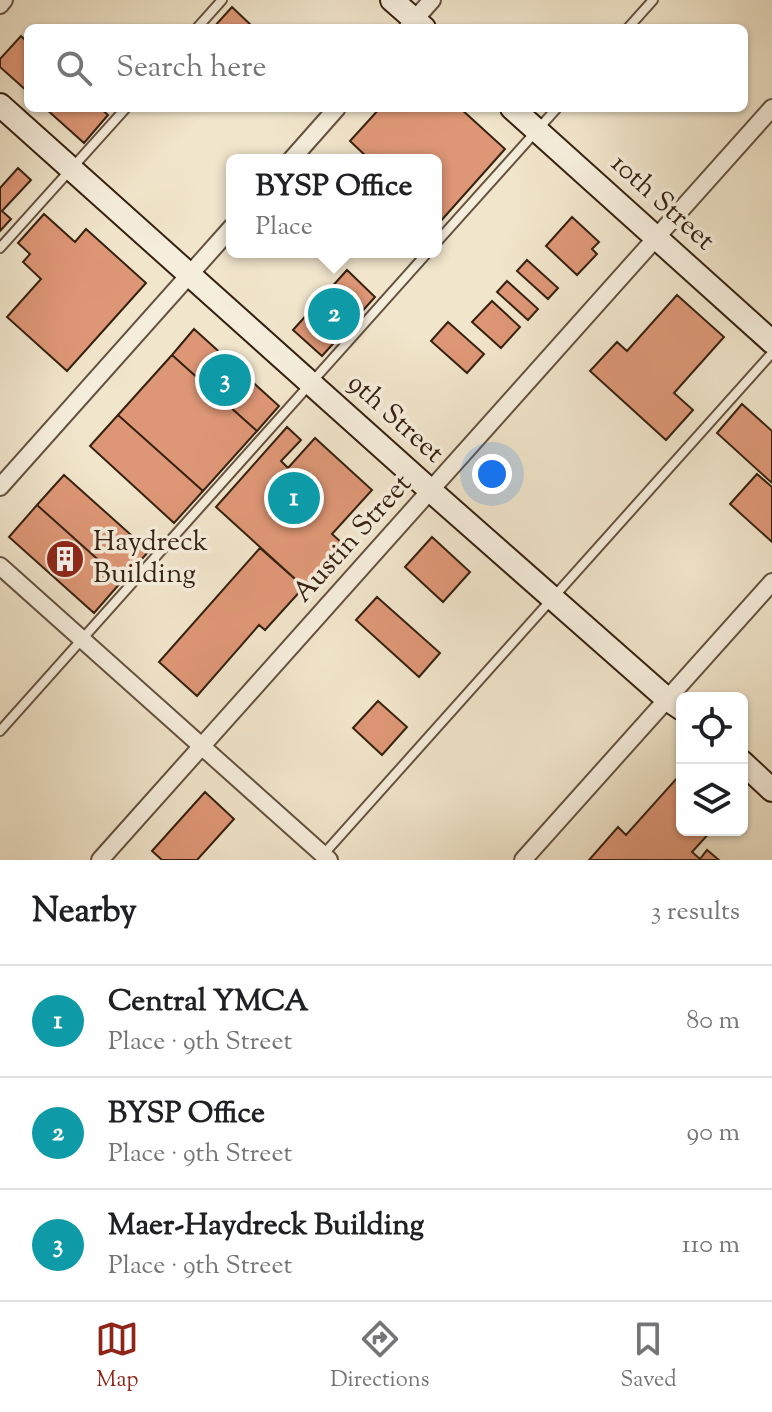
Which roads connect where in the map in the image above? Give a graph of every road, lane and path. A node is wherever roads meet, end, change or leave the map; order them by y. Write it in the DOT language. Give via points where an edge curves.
graph roads {
  1 [pos="4,0"];
  2 [pos="222,0"];
  3 [pos="392,0"];
  4 [pos="432,0"];
  5 [pos="653,0"];
  6 [pos="0,5"];
  7 [pos="201,24"];
  8 [pos="414,24"];
  9 [pos="416,24"];
  10 [pos="632,24"];
  11 [pos="0,105"];
  12 [pos="772,108"];
  13 [pos="122,112"];
  14 [pos="333,112"];
  15 [pos="517,112"];
  16 [pos="553,112"];
  17 [pos="537,130"];
  18 [pos="296,154"];
  19 [pos="71,169"];
  20 [pos="226,234"];
  21 [pos="442,236"];
  22 [pos="655,237"];
  23 [pos="0,248"];
  24 [pos="423,258"];
  25 [pos="190,275"];
  26 [pos="772,342"];
  27 [pos="772,353"];
  28 [pos="311,383"];
  29 [pos="0,487"];
  30 [pos="431,491"];
  31 [pos="0,566"];
  32 [pos="772,582"];
  33 [pos="553,598"];
  34 [pos="82,639"];
  35 [pos="674,704"];
  36 [pos="0,731"];
  37 [pos="202,747"];
  38 [pos="744,764"];
  39 [pos="772,790"];
  40 [pos="323,858"];
  41 [pos="100,860"];
  42 [pos="523,860"];
  1 -- 6 [label="street"];
  2 -- 7 [label="lane"];
  3 -- 8 [label="street"];
  4 -- 9 [label="street"];
  5 -- 10 [label="lane"];
  11 -- 19 [label="street, 9th Street"];
  12 -- 22 [label="street, Austin Street"];
  13 -- 19 [label="lane"];
  14 -- 18 [label="street"];
  15 -- 17 [label="street, 10th Street"];
  16 -- 17 [label="lane"];
  17 -- 21 [label="lane"];
  17 -- 22 [label="street, 10th Street"];
  19 -- 23 [label="lane"];
  19 -- 25 [label="street, 9th Street"];
  20 -- 25 [label="street"];
  22 -- 26 [label="street, 10th Street"];
  22 -- 30 [label="street, Austin Street"];
  24 -- 28 [label="lane"];
  25 -- 28 [label="street, 9th Street"];
  25 -- 29 [label="street"];
  27 -- 33 [label="lane"];
  28 -- 30 [label="street, 9th Street"];
  28 -- 34 [label="lane"];
  30 -- 33 [label="street, 9th Street"];
  30 -- 37 [label="street, Austin Street"];
  31 -- 34 [label="street"];
  32 -- 35 [label="street"];
  33 -- 35 [label="street, 9th Street"];
  33 -- 40 [label="lane"];
  34 -- 36 [label="lane"];
  34 -- 37 [label="street"];
  35 -- 42 [label="street"];
  37 -- 40 [label="street"];
  37 -- 41 [label="street, Austin Street"];
  38 -- 39 [label="street"];
}
